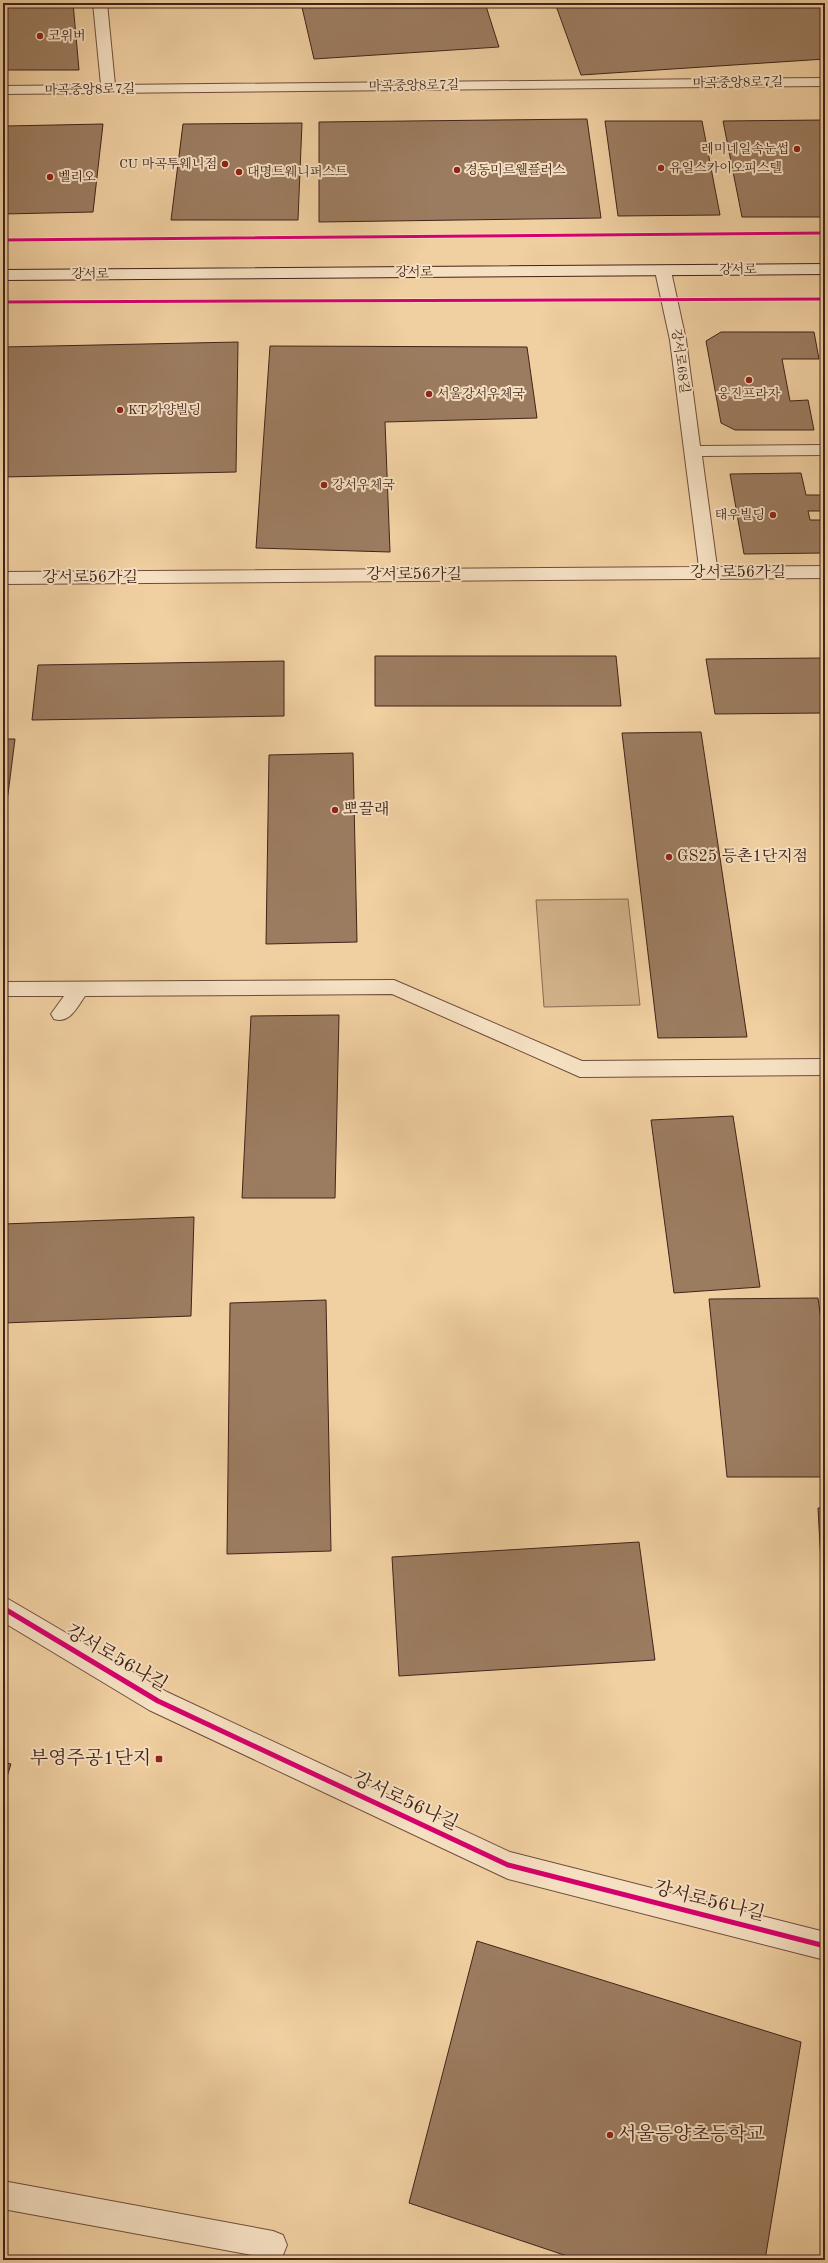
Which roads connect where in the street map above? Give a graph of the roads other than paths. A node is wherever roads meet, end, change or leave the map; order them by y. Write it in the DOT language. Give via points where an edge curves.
graph roads {
  1 [pos="100,3"];
  2 [pos="825,82"];
  3 [pos="108,89"];
  4 [pos="3,90"];
  5 [pos="825,269"];
  6 [pos="663,271"];
  7 [pos="3,275"];
  8 [pos="825,450"];
  9 [pos="693,451"];
  10 [pos="825,572"];
  11 [pos="709,573"];
  12 [pos="3,578"];
  13 [pos="80,988"];
  14 [pos="3,989"];
  15 [pos="61,1014"];
  16 [pos="825,1067"];
  17 [pos="3,1608"];
  18 [pos="825,1946"];
  19 [pos="3,2196"];
  20 [pos="273,2244"];
  1 -- 3 [label="street"];
  2 -- 3 [label="street, 마곡중앙8로7길"];
  3 -- 4 [label="street, 마곡중앙8로7길"];
  5 -- 6 [label="street, 강서로"];
  6 -- 7 [label="street, 강서로"];
  6 -- 9 [label="street, 강서로68길" via="678,340"];
  8 -- 9 [label="street"];
  9 -- 11 [label="street, 강서로68길"];
  10 -- 11 [label="street, 강서로56가길"];
  11 -- 12 [label="street, 강서로56가길"];
  13 -- 14 [label="lane"];
  13 -- 15 [label="lane"];
  13 -- 16 [label="lane" via="394,987 580,1069"];
  17 -- 18 [label="street, 강서로56나길" via="158,1701 508,1865"];
  19 -- 20 [label="lane"];
}
